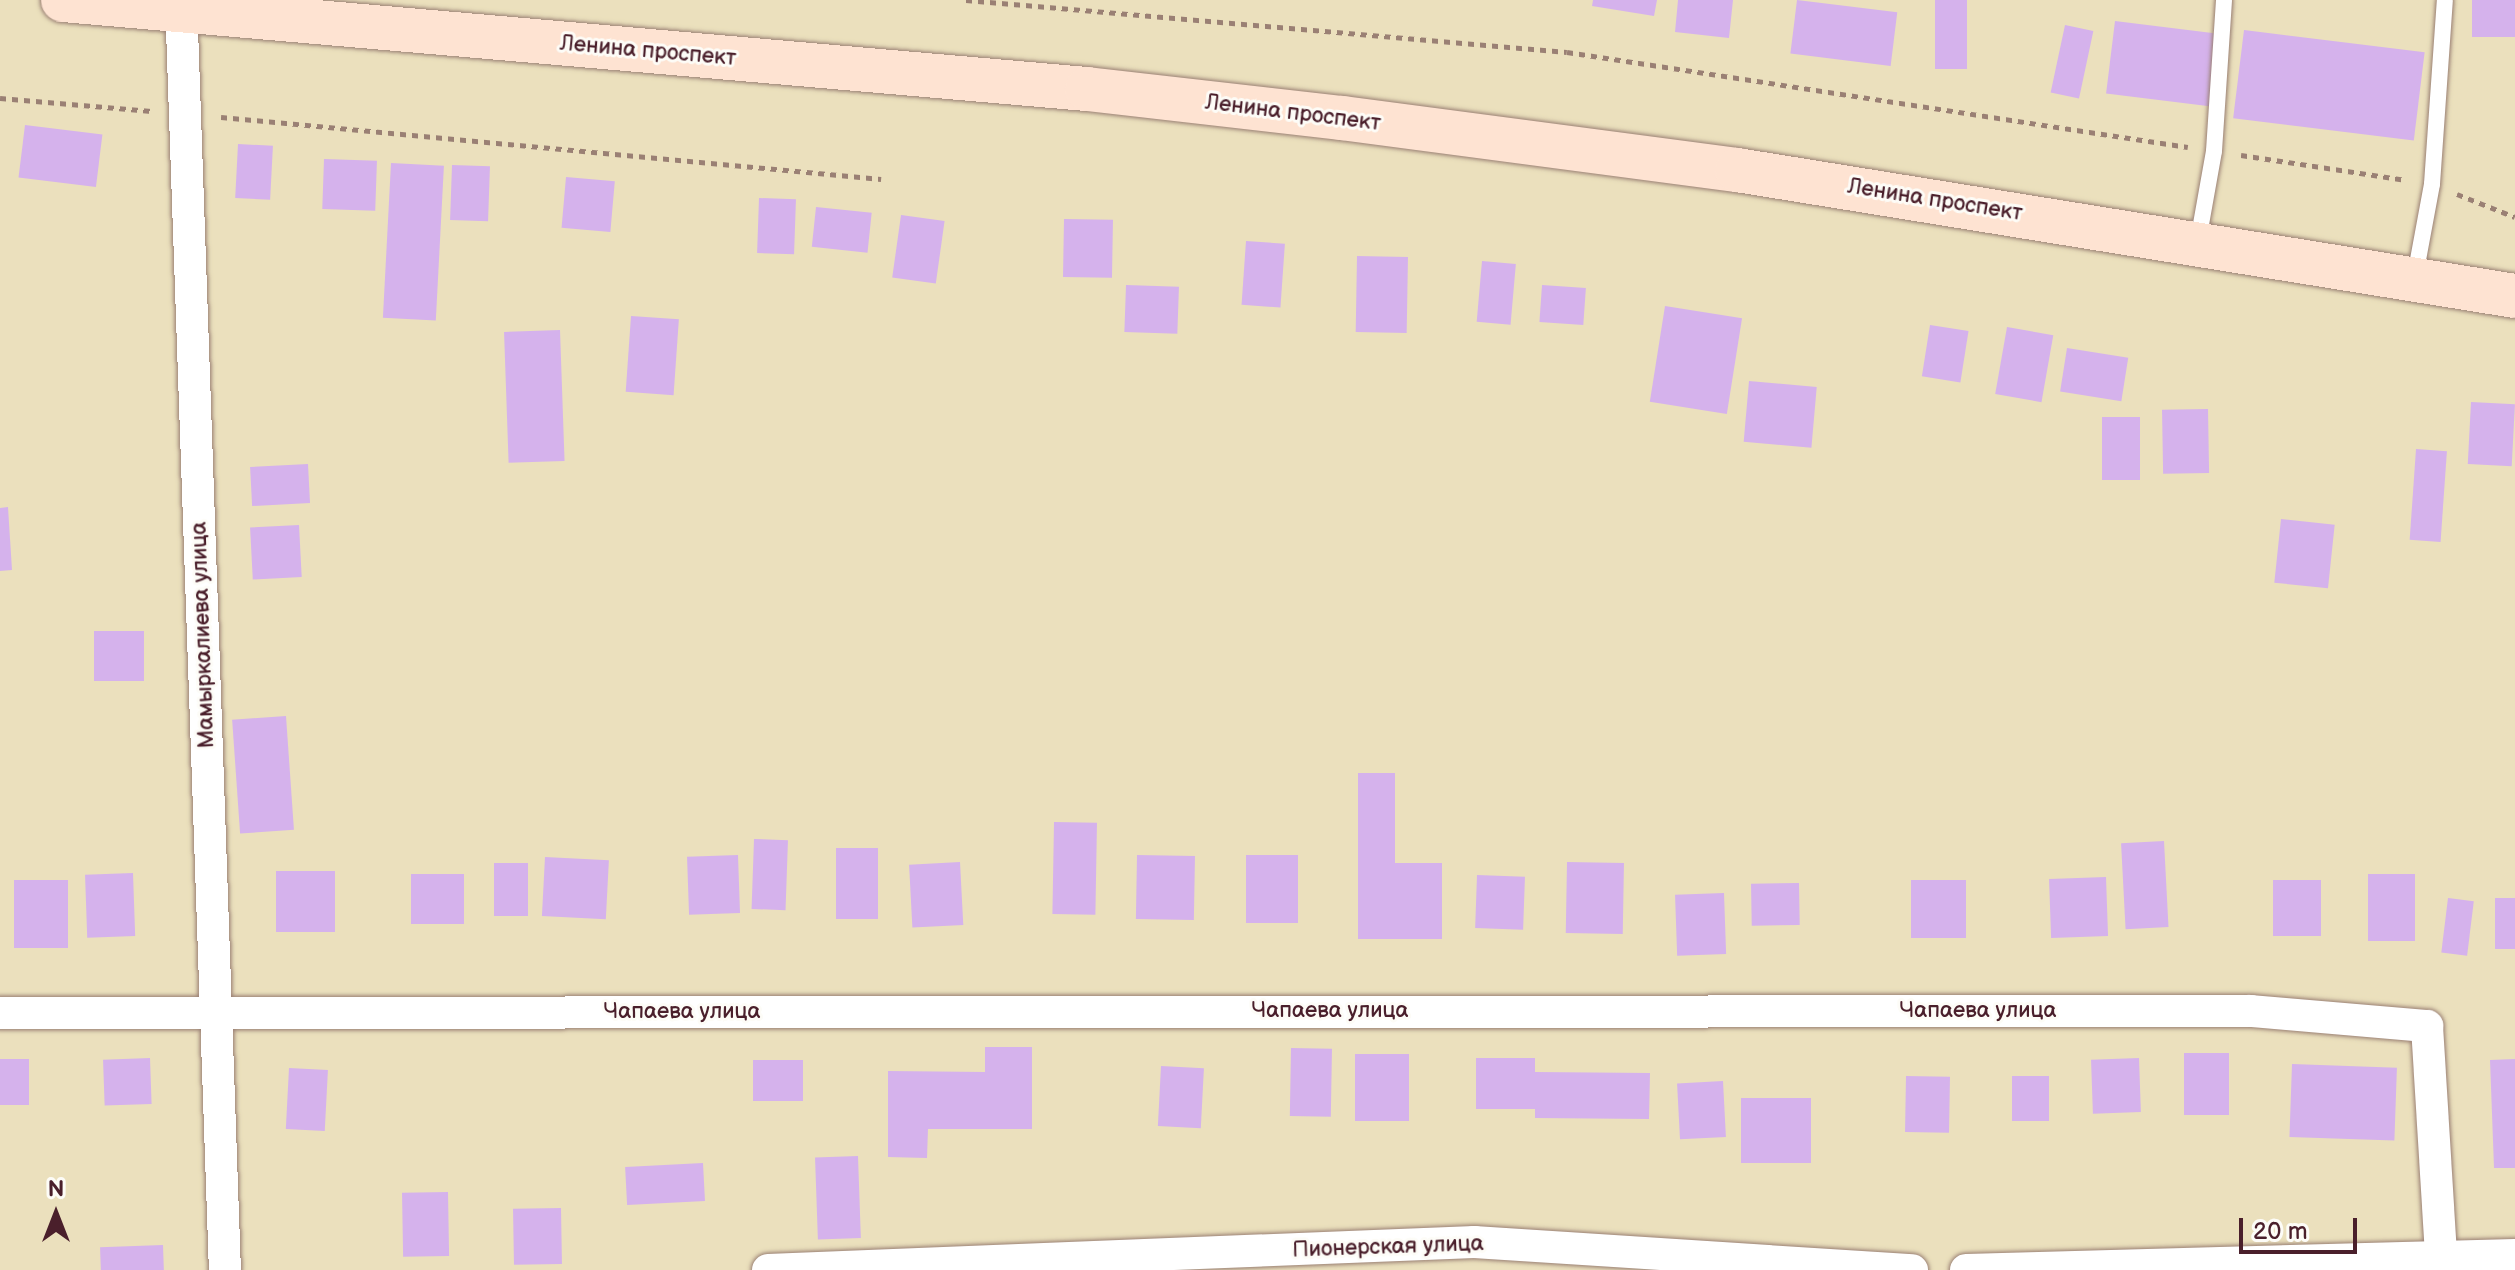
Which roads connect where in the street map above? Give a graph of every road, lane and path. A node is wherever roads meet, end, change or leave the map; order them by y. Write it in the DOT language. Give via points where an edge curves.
graph roads {
  1 [pos="63,0"];
  2 [pos="966,0"];
  3 [pos="2224,0"];
  4 [pos="2445,0"];
  5 [pos="182,5"];
  6 [pos="0,98"];
  7 [pos="188,114"];
  8 [pos="2214,151"];
  9 [pos="881,179"];
  10 [pos="2432,184"];
  11 [pos="2515,217"];
  12 [pos="2198,241"];
  13 [pos="2415,276"];
  14 [pos="2515,296"];
  15 [pos="214,1012"];
  16 [pos="0,1013"];
  17 [pos="2515,1255"];
  18 [pos="2441,1257"];
  19 [pos="225,1270"];
  20 [pos="768,1270"];
  21 [pos="1912,1270"];
  22 [pos="1966,1270"];
  1 -- 5 [label="main road, Ленина проспект"];
  2 -- 8 [label="path" via="1567,52"];
  3 -- 8 [label="lane"];
  4 -- 10 [label="lane"];
  5 -- 7 [label="street, Мамыркалиева улица"];
  5 -- 12 [label="main road, Ленина проспект" via="1327,116 1737,170"];
  6 -- 7 [label="path"];
  7 -- 9 [label="path"];
  7 -- 15 [label="street, Мамыркалиева улица"];
  8 -- 10 [label="path"];
  8 -- 12 [label="lane"];
  10 -- 11 [label="path"];
  10 -- 13 [label="lane"];
  12 -- 13 [label="main road, Ленина проспект"];
  13 -- 14 [label="main road, Ленина проспект"];
  15 -- 16 [label="street, Чапаева улица"];
  15 -- 18 [label="street, Чапаева улица" via="2251,1011 2427,1026"];
  15 -- 19 [label="street, Мамыркалиева улица"];
  17 -- 18 [label="street"];
  18 -- 22 [label="street"];
  20 -- 21 [label="street, Пионерская улица" via="1474,1242"];
}
